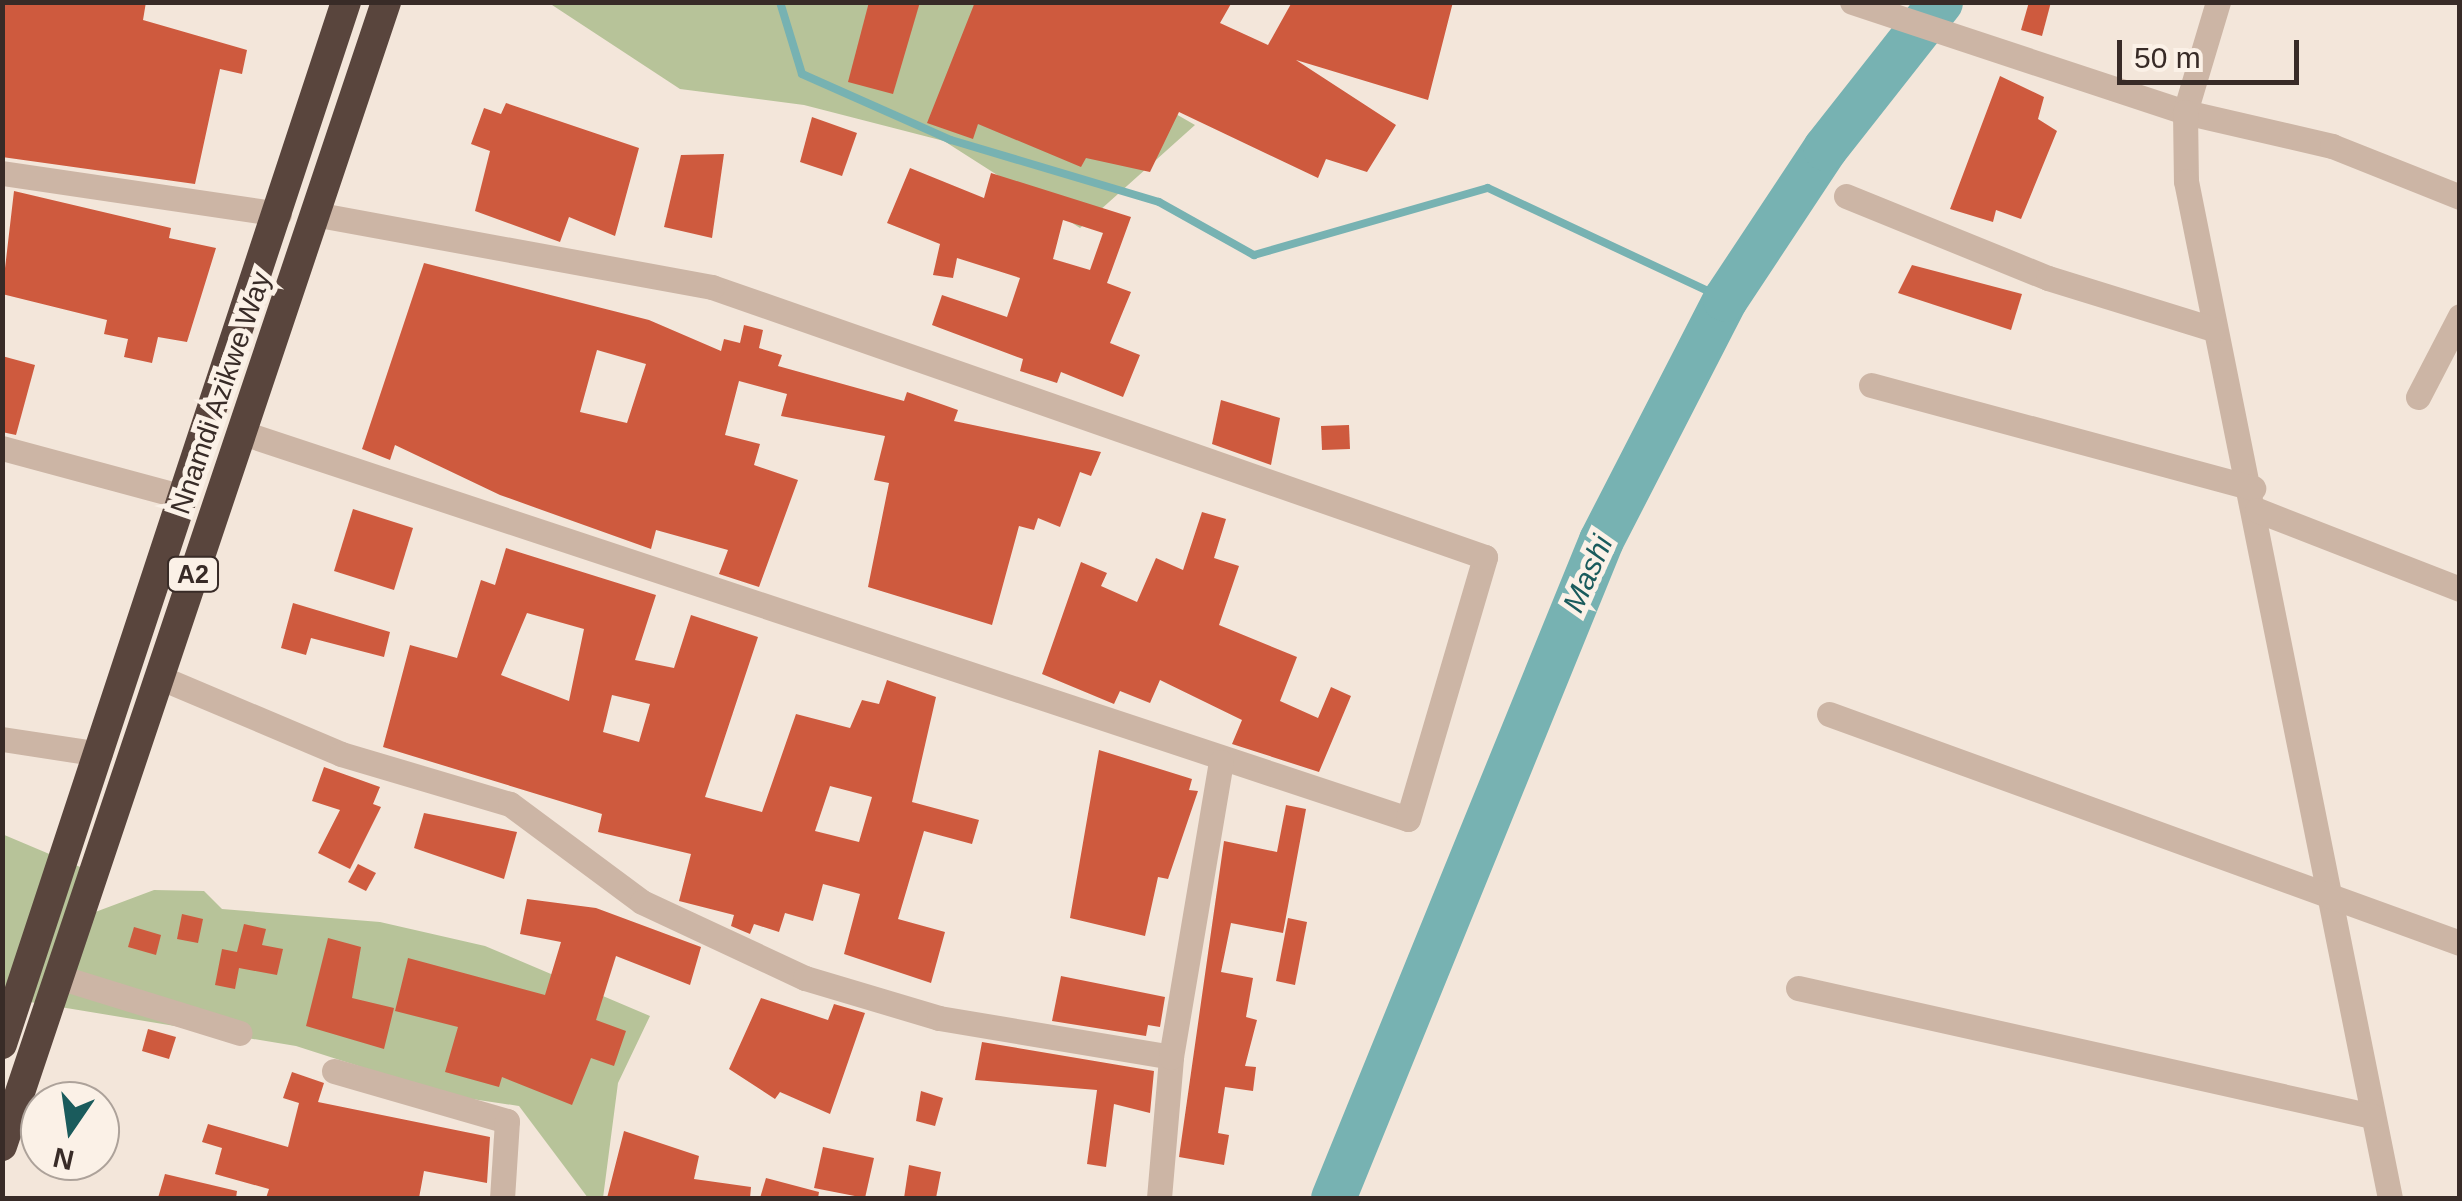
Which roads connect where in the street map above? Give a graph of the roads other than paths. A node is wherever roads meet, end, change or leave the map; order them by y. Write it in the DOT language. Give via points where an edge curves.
graph roads {
  1 [pos="346,2"];
  2 [pos="386,2"];
  3 [pos="1852,2"];
  4 [pos="2218,2"];
  5 [pos="2186,112"];
  6 [pos="2,173"];
  7 [pos="1846,196"];
  8 [pos="2460,197"];
  9 [pos="279,214"];
  10 [pos="318,215"];
  11 [pos="2460,316"];
  12 [pos="2213,328"];
  13 [pos="1871,385"];
  14 [pos="2418,397"];
  15 [pos="240,432"];
  16 [pos="2,448"];
  17 [pos="183,497"];
  18 [pos="2255,499"];
  19 [pos="2460,590"];
  20 [pos="159,677"];
  21 [pos="1830,714"];
  22 [pos="2,739"];
  23 [pos="100,754"];
  24 [pos="1221,762"];
  25 [pos="2329,894"];
  26 [pos="2460,943"];
  27 [pos="59,977"];
  28 [pos="1798,988"];
  29 [pos="4,1031"];
  30 [pos="240,1034"];
  31 [pos="1171,1056"];
  32 [pos="334,1071"];
  33 [pos="2372,1116"];
  34 [pos="2,1146"];
  35 [pos="502,1198"];
  36 [pos="1158,1198"];
  37 [pos="2390,1198"];
  1 -- 9 [label="highway, Nnamdi Azikwe Way / A2"];
  2 -- 10 [label="highway, Nnamdi Azikwe Way / A2"];
  3 -- 5 [label="street"];
  4 -- 5 [label="street"];
  5 -- 8 [label="street" via="2332,146"];
  5 -- 12 [label="street" via="2186,181"];
  6 -- 9 [label="street"];
  7 -- 12 [label="street" via="2048,278"];
  9 -- 17 [label="highway, Nnamdi Azikwe Way / A2"];
  10 -- 15 [label="highway, Nnamdi Azikwe Way / A2"];
  10 -- 24 [label="street" via="712,286 1484,557 1408,819"];
  11 -- 14 [label="street"];
  12 -- 18 [label="street"];
  13 -- 18 [label="street"];
  15 -- 20 [label="highway, Nnamdi Azikwe Way / A2"];
  15 -- 24 [label="street" via="927,655"];
  16 -- 17 [label="street"];
  17 -- 23 [label="highway, Nnamdi Azikwe Way / A2"];
  18 -- 19 [label="street"];
  18 -- 25 [label="street"];
  20 -- 27 [label="highway, Nnamdi Azikwe Way / A2"];
  20 -- 31 [label="street" via="341,754 510,804 642,902 805,978 938,1018"];
  21 -- 25 [label="street"];
  22 -- 23 [label="street"];
  23 -- 29 [label="highway, Nnamdi Azikwe Way / A2"];
  24 -- 31 [label="street"];
  25 -- 26 [label="street"];
  25 -- 33 [label="street"];
  27 -- 30 [label="street"];
  27 -- 34 [label="highway, Nnamdi Azikwe Way / A2"];
  28 -- 33 [label="street"];
  31 -- 36 [label="street"];
  32 -- 35 [label="street" via="506,1121"];
  33 -- 37 [label="street"];
}
